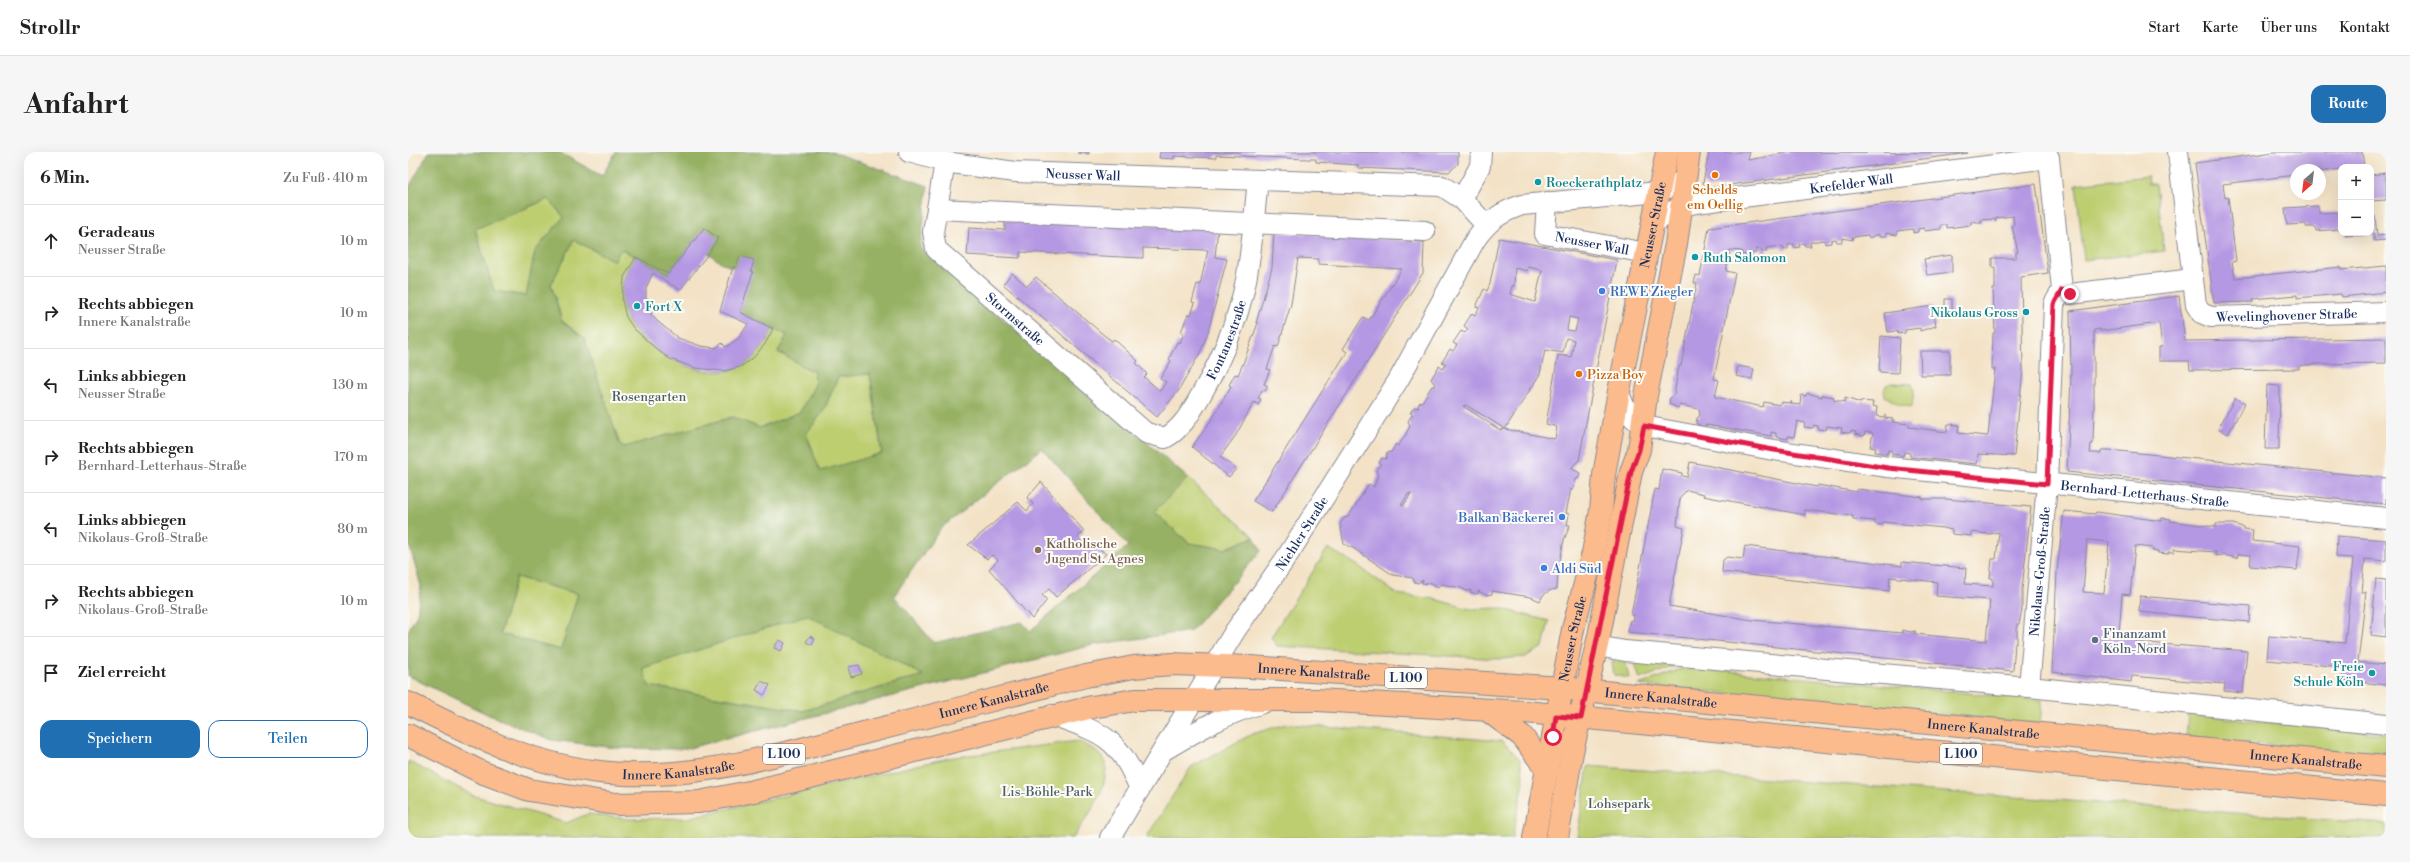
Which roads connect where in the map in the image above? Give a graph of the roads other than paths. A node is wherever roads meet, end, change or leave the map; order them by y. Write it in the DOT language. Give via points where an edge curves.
graph roads {
  1 [pos="909,152"];
  2 [pos="1481,152"];
  3 [pos="1667,152"];
  4 [pos="1689,152"];
  5 [pos="2178,152"];
  6 [pos="2050,155"];
  7 [pos="945,162"];
  8 [pos="1258,180"];
  9 [pos="1685,180"];
  10 [pos="1659,192"];
  11 [pos="1462,199"];
  12 [pos="1547,202"];
  13 [pos="1681,206"];
  14 [pos="937,209"];
  15 [pos="1253,224"];
  16 [pos="1652,224"];
  17 [pos="1486,225"];
  18 [pos="1425,231"];
  19 [pos="1646,253"];
  20 [pos="2193,279"];
  21 [pos="2062,290"];
  22 [pos="2386,312"];
  23 [pos="1619,392"];
  24 [pos="1644,426"];
  25 [pos="1165,438"];
  26 [pos="1606,464"];
  27 [pos="1631,472"];
  28 [pos="2047,484"];
  29 [pos="2386,518"];
  30 [pos="1597,646"];
  31 [pos="1214,666"];
  32 [pos="2029,687"];
  33 [pos="1562,688"];
  34 [pos="1587,691"];
  35 [pos="1195,699"];
  36 [pos="1276,700"];
  37 [pos="408,702"];
  38 [pos="1486,710"];
  39 [pos="1052,715"];
  40 [pos="1556,716"];
  41 [pos="1581,718"];
  42 [pos="2386,724"];
  43 [pos="408,735"];
  44 [pos="1165,750"];
  45 [pos="2386,767"];
  46 [pos="1547,770"];
  47 [pos="1140,789"];
  48 [pos="2386,795"];
  49 [pos="1110,838"];
  50 [pos="1534,838"];
  51 [pos="1557,838"];
  1 -- 7 [label="street, Neusser Wall"];
  2 -- 11 [label="street" via="1480,166"];
  3 -- 10 [label="main road, Neusser Straße"];
  4 -- 9 [label="main road, Neusser Straße"];
  5 -- 20 [label="street, Wevelinghovener Straße"];
  6 -- 13 [label="street, Krefelder Wall"];
  6 -- 21 [label="street"];
  7 -- 8 [label="street, Neusser Wall" via="1015,172"];
  7 -- 14 [label="street, Stormstraße"];
  8 -- 11 [label="street, Neusser Wall" via="1442,186"];
  8 -- 15 [label="street"];
  9 -- 10 [label="street"];
  9 -- 13 [label="main road, Neusser Straße"];
  10 -- 12 [label="street"];
  10 -- 16 [label="main road, Neusser Straße"];
  11 -- 17 [label="street, Neusser Wall"];
  12 -- 17 [label="street" via="1522,205 1505,211"];
  12 -- 19 [label="street, Neusser Wall" via="1546,234"];
  13 -- 16 [label="street, Krefelder Wall"];
  13 -- 24 [label="main road, Neusser Straße" via="1646,396"];
  14 -- 15 [label="street"];
  14 -- 25 [label="street, Stormstraße" via="933,232 936,249 1146,433"];
  15 -- 18 [label="street"];
  15 -- 25 [label="street, Fontanestraße" via="1249,263 1230,334 1214,373 1178,431"];
  16 -- 19 [label="main road, Neusser Straße"];
  17 -- 31 [label="street, Niehler Straße" via="1475,240 1399,379 1290,552 1253,603"];
  19 -- 23 [label="main road, Neusser Straße"];
  20 -- 21 [label="street" via="2070,294"];
  20 -- 22 [label="street, Wevelinghovener Straße" via="2196,305 2201,313 2211,318"];
  21 -- 28 [label="street, Nikolaus-Groß-Straße" via="2054,304"];
  23 -- 24 [label="street" via="1622,405"];
  23 -- 26 [label="main road, Neusser Straße"];
  24 -- 27 [label="main road, Neusser Straße"];
  24 -- 28 [label="street, Bernhard-Letterhaus-Straße" via="1888,468"];
  26 -- 27 [label="main road" via="1611,460 1621,459 1630,467"];
  26 -- 33 [label="main road, Neusser Straße" via="1593,553 1573,629"];
  27 -- 30 [label="main road, Neusser Straße"];
  28 -- 29 [label="street, Bernhard-Letterhaus-Straße"];
  28 -- 32 [label="street, Nikolaus-Groß-Straße"];
  30 -- 32 [label="street" via="1625,651"];
  30 -- 34 [label="main road, Neusser Straße"];
  31 -- 33 [label="main road, Innere Kanalstraße / L 100"];
  31 -- 35 [label="street, Niehler Straße"];
  31 -- 37 [label="main road, Innere Kanalstraße / L 100" via="1166,664 1086,676 762,759 711,770 671,775 593,772 516,754 474,736"];
  32 -- 42 [label="street"];
  33 -- 34 [label="main road, Innere Kanalstraße / L 100"];
  33 -- 40 [label="main road, Neusser Straße"];
  34 -- 41 [label="main road, Neusser Straße"];
  34 -- 45 [label="main road, Innere Kanalstraße / L 100"];
  35 -- 36 [label="main road, Innere Kanalstraße / L 100"];
  35 -- 39 [label="main road, Innere Kanalstraße / L 100" via="1135,700"];
  35 -- 44 [label="street, Niehler Straße"];
  36 -- 38 [label="main road, Innere Kanalstraße / L 100"];
  36 -- 44 [label="street" via="1237,710"];
  38 -- 40 [label="main road, Innere Kanalstraße / L 100"];
  38 -- 46 [label="main road" via="1522,736"];
  39 -- 43 [label="main road, Innere Kanalstraße / L 100" via="754,791 699,802 616,804 529,790 481,772"];
  39 -- 47 [label="street" via="1092,730 1115,744 1128,763"];
  40 -- 41 [label="main road, Innere Kanalstraße / L 100"];
  40 -- 46 [label="main road, Neusser Straße"];
  41 -- 48 [label="main road, Innere Kanalstraße / L 100"];
  41 -- 51 [label="main road, Neusser Straße" via="1572,752"];
  44 -- 47 [label="street, Niehler Straße"];
  46 -- 50 [label="main road, Neusser Straße"];
  47 -- 49 [label="street, Niehler Straße"];
}
